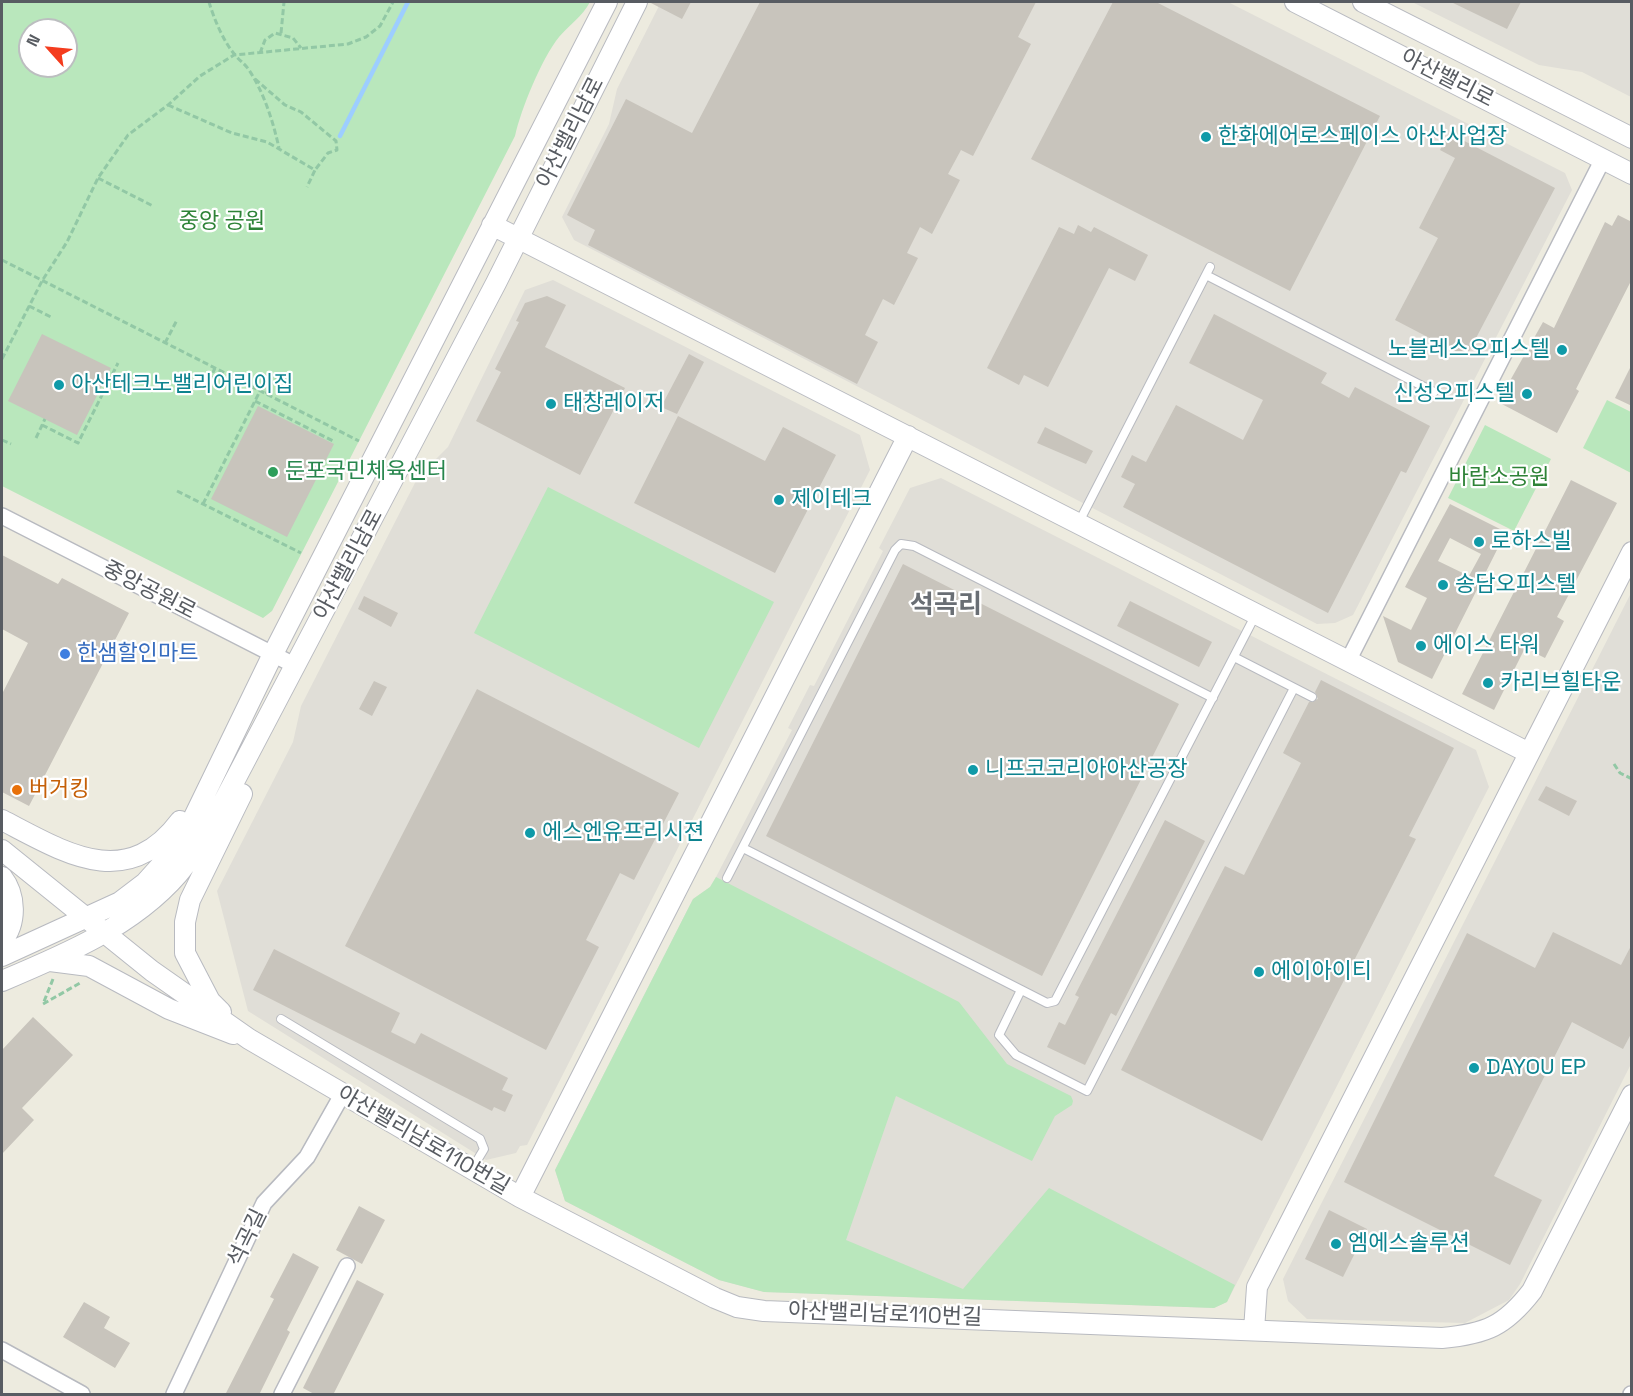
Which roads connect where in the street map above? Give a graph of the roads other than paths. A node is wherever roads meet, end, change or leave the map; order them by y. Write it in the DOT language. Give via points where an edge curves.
graph roads {
  1 [pos="607,2"];
  2 [pos="637,2"];
  3 [pos="1295,2"];
  4 [pos="1363,2"];
  5 [pos="1632,138"];
  6 [pos="1604,159"];
  7 [pos="1632,174"];
  8 [pos="492,225"];
  9 [pos="518,238"];
  10 [pos="1434,392"];
  11 [pos="908,436"];
  12 [pos="2,516"];
  13 [pos="1078,523"];
  14 [pos="1632,552"];
  15 [pos="1256,614"];
  16 [pos="273,654"];
  17 [pos="1234,657"];
  18 [pos="1348,661"];
  19 [pos="296,666"];
  20 [pos="1294,688"];
  21 [pos="1312,697"];
  22 [pos="1213,698"];
  23 [pos="252,750"];
  24 [pos="1529,753"];
  25 [pos="214,776"];
  26 [pos="2,820"];
  27 [pos="743,848"];
  28 [pos="2,850"];
  29 [pos="2,877"];
  30 [pos="727,878"];
  31 [pos="88,917"];
  32 [pos="105,932"];
  33 [pos="2,941"];
  34 [pos="2,956"];
  35 [pos="52,969"];
  36 [pos="2,981"];
  37 [pos="1021,990"];
  38 [pos="280,1019"];
  39 [pos="249,1039"];
  40 [pos="342,1095"];
  41 [pos="1632,1095"];
  42 [pos="478,1159"];
  43 [pos="520,1197"];
  44 [pos="347,1266"];
  45 [pos="1254,1330"];
  46 [pos="2,1350"];
  47 [pos="82,1395"];
  48 [pos="174,1395"];
  49 [pos="282,1395"];
  1 -- 8 [label="street, 아산밸리남로"];
  2 -- 9 [label="street, 아산밸리남로"];
  3 -- 6 [label="street, 아산밸리로"];
  4 -- 5 [label="street, 아산밸리로"];
  6 -- 7 [label="street, 아산밸리로"];
  6 -- 18 [label="street"];
  8 -- 9 [label="street"];
  8 -- 16 [label="street, 아산밸리남로"];
  9 -- 11 [label="street"];
  9 -- 19 [label="street, 아산밸리남로"];
  10 -- 13 [label="lane" via="1208,271"];
  11 -- 13 [label="street"];
  11 -- 43 [label="street"];
  12 -- 16 [label="street, 중앙공원로"];
  13 -- 15 [label="street"];
  14 -- 24 [label="street"];
  15 -- 17 [label="lane"];
  15 -- 18 [label="street"];
  16 -- 19 [label="street, 중앙공원로"];
  16 -- 25 [label="street, 아산밸리남로"];
  17 -- 20 [label="lane"];
  17 -- 22 [label="lane"];
  18 -- 24 [label="street"];
  19 -- 23 [label="street, 아산밸리남로"];
  20 -- 21 [label="lane"];
  20 -- 37 [label="lane" via="1087,1092 1016,1055 999,1035"];
  22 -- 27 [label="lane" via="914,546 901,544"];
  22 -- 37 [label="lane" via="1059,998 1047,1003"];
  23 -- 32 [label="street, 아산밸리남로" via="205,837 177,875 134,913"];
  23 -- 39 [label="street" via="248,780 190,900 185,921 185,953 210,1001"];
  24 -- 45 [label="street" via="1257,1287"];
  25 -- 26 [label="street" via="167,838 144,854 113,862 69,854"];
  25 -- 31 [label="street, 아산밸리남로" via="160,869 120,902"];
  27 -- 30 [label="lane"];
  27 -- 37 [label="lane"];
  28 -- 31 [label="street, 아산밸리남로110번길"];
  29 -- 33 [label="street" via="13,899 11,919"];
  31 -- 32 [label="street, 아산밸리남로110번길"];
  31 -- 34 [label="street, 아산밸리남로"];
  32 -- 35 [label="street, 아산밸리남로"];
  32 -- 39 [label="street, 아산밸리남로110번길" via="152,971"];
  35 -- 36 [label="street, 아산밸리남로"];
  35 -- 39 [label="street" via="89,966 169,1009"];
  38 -- 42 [label="lane" via="480,1139 484,1149"];
  39 -- 40 [label="street, 아산밸리남로110번길"];
  40 -- 43 [label="street, 아산밸리남로110번길"];
  40 -- 48 [label="street, 석곡길" via="307,1157 264,1203"];
  41 -- 45 [label="street, 아산밸리남로110번길" via="1533,1291 1517,1311 1491,1330 1442,1338"];
  43 -- 45 [label="street, 아산밸리남로110번길" via="737,1307"];
  44 -- 49 [label="street"];
  46 -- 47 [label="street"];
}
